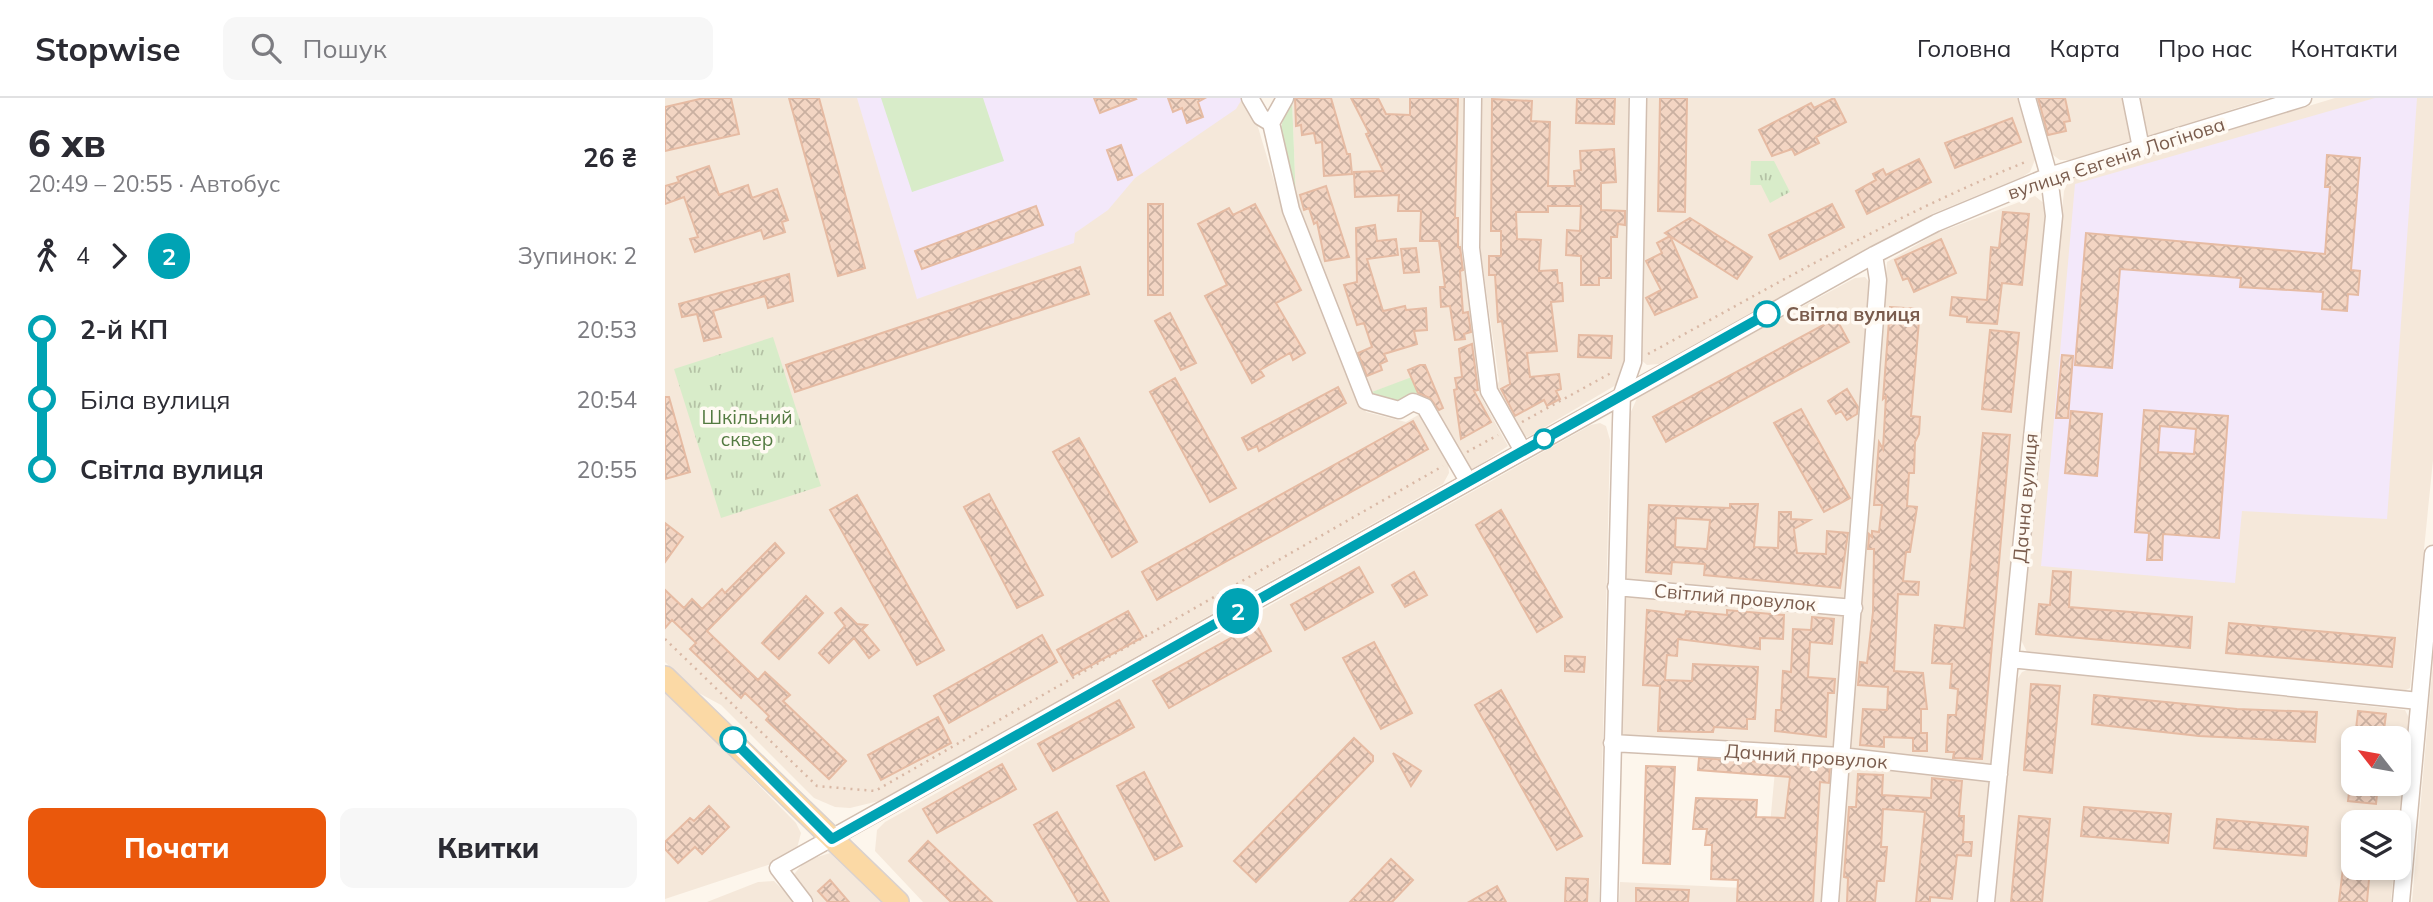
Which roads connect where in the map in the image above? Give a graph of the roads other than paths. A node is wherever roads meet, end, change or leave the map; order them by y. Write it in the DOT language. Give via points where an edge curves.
graph roads {
  1 [pos="1250,98"];
  2 [pos="1285,98"];
  3 [pos="1473,98"];
  4 [pos="1638,98"];
  5 [pos="2027,98"];
  6 [pos="2131,98"];
  7 [pos="2303,98"];
  8 [pos="2283,101"];
  9 [pos="1272,123"];
  10 [pos="2141,148"];
  11 [pos="2049,176"];
  12 [pos="1874,255"];
  13 [pos="1622,394"];
  14 [pos="1523,451"];
  15 [pos="1468,481"];
  16 [pos="2433,554"];
  17 [pos="1616,587"];
  18 [pos="1854,608"];
  19 [pos="2010,659"];
  20 [pos="665,677"];
  21 [pos="2419,701"];
  22 [pos="1612,743"];
  23 [pos="1841,756"];
  24 [pos="1999,774"];
  25 [pos="832,839"];
  26 [pos="804,902"];
  27 [pos="898,902"];
  28 [pos="1609,902"];
  29 [pos="1830,902"];
  30 [pos="1986,902"];
  31 [pos="2401,902"];
  1 -- 9 [label="street" via="1261,117"];
  2 -- 9 [label="street"];
  3 -- 14 [label="street" via="1471,248 1489,391"];
  4 -- 13 [label="street" via="1633,362"];
  5 -- 11 [label="street, Дачна вулиця"];
  6 -- 10 [label="street"];
  7 -- 8 [label="street, вулиця Євгенія Логінова"];
  8 -- 10 [label="street, вулиця Євгенія Логінова"];
  9 -- 15 [label="street" via="1291,210 1366,401 1399,410 1413,402 1425,407"];
  10 -- 11 [label="street, вулиця Євгенія Логінова"];
  11 -- 12 [label="street, вулиця Євгенія Логінова" via="1935,223"];
  11 -- 19 [label="street, Дачна вулиця" via="2054,216"];
  12 -- 13 [label="street, вулиця Євгенія Логінова"];
  12 -- 18 [label="street" via="1878,280"];
  13 -- 14 [label="street, вулиця Євгенія Логінова"];
  13 -- 17 [label="street"];
  14 -- 15 [label="street, вулиця Євгенія Логінова"];
  15 -- 25 [label="street, вулиця Євгенія Логінова"];
  16 -- 21 [label="street"];
  17 -- 18 [label="street, Світлий провулок"];
  17 -- 22 [label="street"];
  18 -- 23 [label="street"];
  19 -- 21 [label="street"];
  19 -- 24 [label="street, Дачна вулиця"];
  20 -- 25 [label="main road"];
  21 -- 31 [label="street"];
  22 -- 23 [label="street, Дачний провулок"];
  22 -- 28 [label="street"];
  23 -- 24 [label="street, Дачний провулок"];
  23 -- 29 [label="street"];
  24 -- 30 [label="street, Дачна вулиця"];
  25 -- 26 [label="street, вулиця Євгенія Логінова" via="778,868"];
  25 -- 27 [label="main road"];
}
